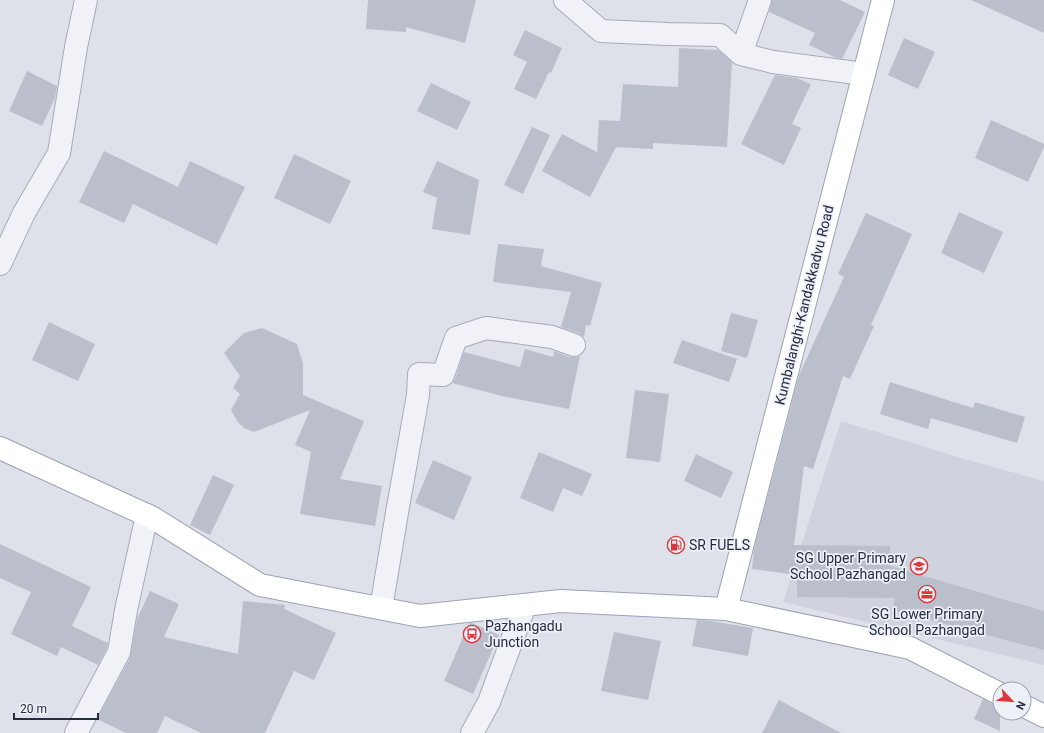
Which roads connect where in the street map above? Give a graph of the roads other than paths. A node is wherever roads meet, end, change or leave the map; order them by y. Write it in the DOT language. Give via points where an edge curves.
graph roads {
  1 [pos="86,0"];
  2 [pos="565,0"];
  3 [pos="760,0"];
  4 [pos="883,0"];
  5 [pos="741,54"];
  6 [pos="864,74"];
  7 [pos="0,264"];
  8 [pos="574,345"];
  9 [pos="0,448"];
  10 [pos="147,515"];
  11 [pos="525,605"];
  12 [pos="381,608"];
  13 [pos="726,609"];
  14 [pos="992,690"];
  15 [pos="1032,710"];
  16 [pos="1044,716"];
  17 [pos="76,733"];
  18 [pos="472,733"];
  1 -- 7 [label="street" via="59,153 24,213"];
  2 -- 5 [label="street" via="601,30 720,35"];
  3 -- 5 [label="street"];
  4 -- 6 [label="main road, Kumbalanghi-Kandakkadvu Road"];
  5 -- 6 [label="street" via="773,62"];
  6 -- 13 [label="main road, Kumbalanghi-Kandakkadvu Road"];
  8 -- 12 [label="street" via="552,337 486,328 456,338 443,376 419,374 418,396"];
  9 -- 10 [label="main road"];
  10 -- 12 [label="main road" via="260,585"];
  10 -- 17 [label="street" via="119,652"];
  11 -- 12 [label="main road" via="420,616"];
  11 -- 13 [label="main road" via="562,601"];
  11 -- 18 [label="street" via="489,702"];
  13 -- 14 [label="main road" via="910,648"];
  15 -- 16 [label="main road"];
}
